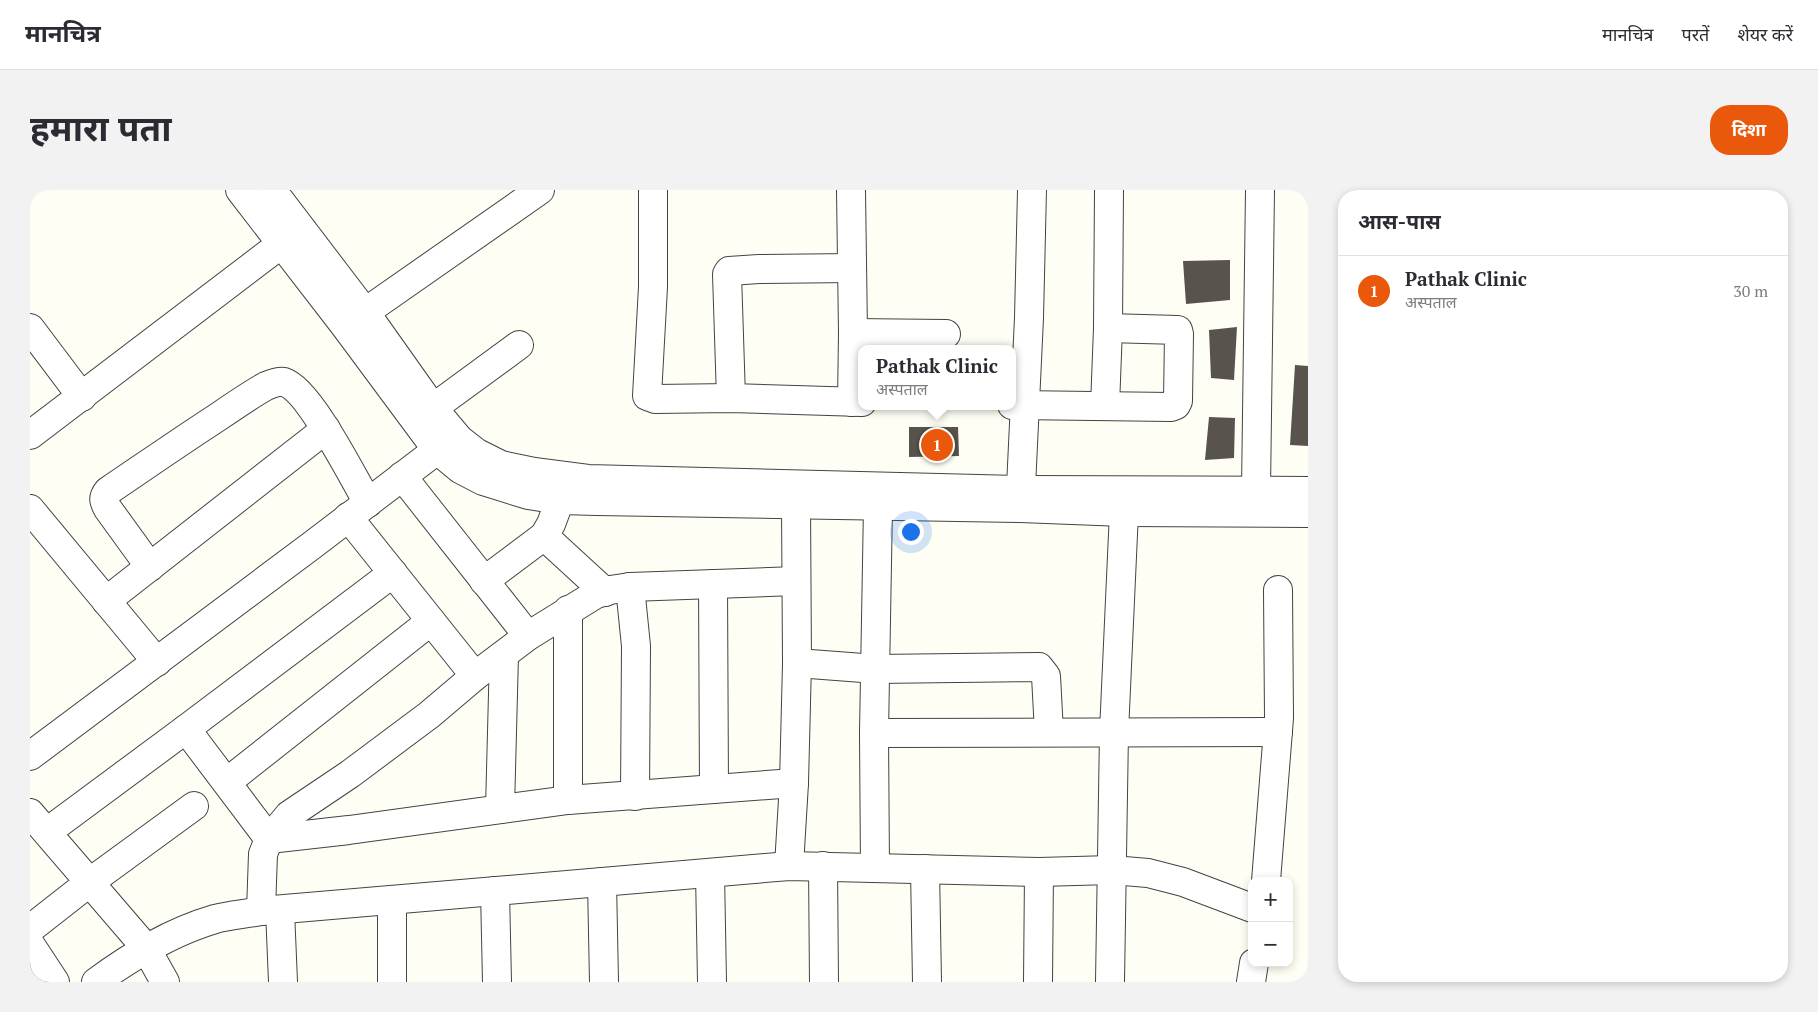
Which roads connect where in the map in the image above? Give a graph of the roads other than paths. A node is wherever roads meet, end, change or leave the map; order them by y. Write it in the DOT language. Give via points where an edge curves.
graph roads {
  1 [pos="240,190"];
  2 [pos="272,190"];
  3 [pos="653,190"];
  4 [pos="851,190"];
  5 [pos="1032,190"];
  6 [pos="1109,190"];
  7 [pos="1260,190"];
  8 [pos="533,192"];
  9 [pos="292,236"];
  10 [pos="852,268"];
  11 [pos="355,319"];
  12 [pos="30,328"];
  13 [pos="1108,328"];
  14 [pos="854,333"];
  15 [pos="946,334"];
  16 [pos="519,345"];
  17 [pos="82,397"];
  18 [pos="731,398"];
  19 [pos="857,402"];
  20 [pos="1019,406"];
  21 [pos="1105,406"];
  22 [pos="433,408"];
  23 [pos="326,429"];
  24 [pos="30,435"];
  25 [pos="437,450"];
  26 [pos="402,476"];
  27 [pos="1256,490"];
  28 [pos="1308,490"];
  29 [pos="1021,499"];
  30 [pos="560,500"];
  31 [pos="796,504"];
  32 [pos="878,506"];
  33 [pos="30,509"];
  34 [pos="358,510"];
  35 [pos="1124,512"];
  36 [pos="1308,513"];
  37 [pos="544,536"];
  38 [pos="150,567"];
  39 [pos="393,573"];
  40 [pos="796,580"];
  41 [pos="484,582"];
  42 [pos="713,584"];
  43 [pos="618,589"];
  44 [pos="1278,590"];
  45 [pos="106,601"];
  46 [pos="568,610"];
  47 [pos="431,622"];
  48 [pos="528,636"];
  49 [pos="504,655"];
  50 [pos="157,662"];
  51 [pos="797,663"];
  52 [pos="876,670"];
  53 [pos="475,676"];
  54 [pos="186,729"];
  55 [pos="874,732"];
  56 [pos="1049,732"];
  57 [pos="1114,732"];
  58 [pos="1278,732"];
  59 [pos="30,756"];
  60 [pos="227,782"];
  61 [pos="794,783"];
  62 [pos="714,789"];
  63 [pos="635,796"];
  64 [pos="568,800"];
  65 [pos="194,806"];
  66 [pos="500,809"];
  67 [pos="38,823"];
  68 [pos="268,839"];
  69 [pos="789,866"];
  70 [pos="823,866"];
  71 [pos="875,868"];
  72 [pos="925,869"];
  73 [pos="1112,870"];
  74 [pos="1039,872"];
  75 [pos="710,873"];
  76 [pos="1266,877"];
  77 [pos="90,882"];
  78 [pos="602,882"];
  79 [pos="495,891"];
  80 [pos="392,900"];
  81 [pos="1248,906"];
  82 [pos="271,911"];
  83 [pos="30,930"];
  84 [pos="30,944"];
  85 [pos="146,948"];
  86 [pos="1253,967"];
  87 [pos="55,982"];
  88 [pos="96,982"];
  89 [pos="165,982"];
  90 [pos="283,982"];
  91 [pos="392,982"];
  92 [pos="497,982"];
  93 [pos="604,982"];
  94 [pos="712,982"];
  95 [pos="824,982"];
  96 [pos="927,982"];
  97 [pos="1038,982"];
  98 [pos="1110,982"];
  99 [pos="1251,982"];
  1 -- 9 [label="street"];
  2 -- 9 [label="street"];
  3 -- 18 [label="street" via="653,287 647,396 655,399"];
  4 -- 10 [label="street"];
  5 -- 20 [label="street"];
  6 -- 13 [label="street"];
  7 -- 27 [label="street"];
  8 -- 11 [label="street"];
  9 -- 11 [label="street"];
  9 -- 17 [label="street"];
  10 -- 14 [label="street"];
  10 -- 18 [label="street" via="729,271"];
  11 -- 22 [label="street"];
  11 -- 25 [label="street"];
  12 -- 17 [label="street"];
  13 -- 21 [label="street"];
  13 -- 21 [label="street" via="1178,330 1178,401 1171,407"];
  14 -- 15 [label="street"];
  14 -- 19 [label="street"];
  16 -- 22 [label="street"];
  17 -- 24 [label="street"];
  18 -- 19 [label="street"];
  20 -- 21 [label="street"];
  20 -- 29 [label="street"];
  22 -- 29 [label="street" via="459,439 477,453 501,465 534,472 588,479"];
  23 -- 34 [label="street"];
  23 -- 38 [label="street"];
  23 -- 38 [label="street" via="292,386 277,382 108,491 104,495 108,509"];
  25 -- 26 [label="street"];
  25 -- 30 [label="street" via="460,469 483,481 528,495"];
  26 -- 34 [label="street"];
  26 -- 41 [label="street"];
  27 -- 28 [label="street"];
  27 -- 29 [label="street"];
  29 -- 32 [label="street"];
  29 -- 35 [label="street"];
  30 -- 31 [label="street"];
  30 -- 37 [label="street"];
  31 -- 32 [label="street"];
  31 -- 40 [label="street"];
  32 -- 52 [label="street"];
  33 -- 45 [label="street"];
  34 -- 39 [label="street"];
  34 -- 50 [label="street"];
  35 -- 36 [label="street"];
  35 -- 57 [label="street"];
  37 -- 41 [label="street"];
  37 -- 43 [label="street"];
  38 -- 45 [label="street"];
  39 -- 47 [label="street"];
  39 -- 54 [label="street"];
  40 -- 42 [label="street"];
  40 -- 51 [label="street"];
  41 -- 48 [label="street"];
  42 -- 43 [label="street"];
  42 -- 62 [label="street"];
  43 -- 46 [label="street" via="596,594"];
  43 -- 63 [label="street" via="636,646"];
  44 -- 58 [label="street"];
  45 -- 50 [label="street"];
  46 -- 48 [label="street"];
  46 -- 64 [label="street"];
  47 -- 53 [label="street"];
  47 -- 60 [label="street"];
  48 -- 49 [label="street"];
  49 -- 53 [label="street"];
  49 -- 66 [label="street"];
  50 -- 59 [label="street"];
  51 -- 52 [label="street"];
  51 -- 61 [label="street"];
  52 -- 55 [label="street"];
  52 -- 56 [label="street" via="1039,667 1046,676"];
  53 -- 68 [label="street" via="422,721 289,816"];
  54 -- 60 [label="street"];
  54 -- 67 [label="street"];
  55 -- 56 [label="street"];
  55 -- 71 [label="street"];
  56 -- 57 [label="street"];
  57 -- 58 [label="street"];
  57 -- 73 [label="street"];
  58 -- 76 [label="street"];
  60 -- 68 [label="street"];
  61 -- 62 [label="street"];
  61 -- 69 [label="street"];
  62 -- 63 [label="street"];
  63 -- 64 [label="street"];
  64 -- 66 [label="street"];
  65 -- 77 [label="street"];
  66 -- 68 [label="street"];
  67 -- 77 [label="street"];
  68 -- 82 [label="street" via="262,866"];
  69 -- 70 [label="street"];
  69 -- 75 [label="street"];
  70 -- 71 [label="street"];
  70 -- 95 [label="street"];
  71 -- 72 [label="street"];
  72 -- 74 [label="street"];
  72 -- 96 [label="street"];
  73 -- 74 [label="street"];
  73 -- 81 [label="street" via="1148,873 1183,882"];
  73 -- 98 [label="street"];
  74 -- 97 [label="street"];
  75 -- 78 [label="street"];
  75 -- 94 [label="street"];
  77 -- 83 [label="street"];
  77 -- 85 [label="street"];
  78 -- 79 [label="street"];
  78 -- 93 [label="street"];
  79 -- 80 [label="street"];
  79 -- 92 [label="street"];
  80 -- 82 [label="street"];
  80 -- 91 [label="street"];
  82 -- 85 [label="street" via="216,919 178,932"];
  82 -- 90 [label="street"];
  84 -- 87 [label="street"];
  85 -- 88 [label="street"];
  85 -- 89 [label="street"];
  86 -- 99 [label="street"];
}
